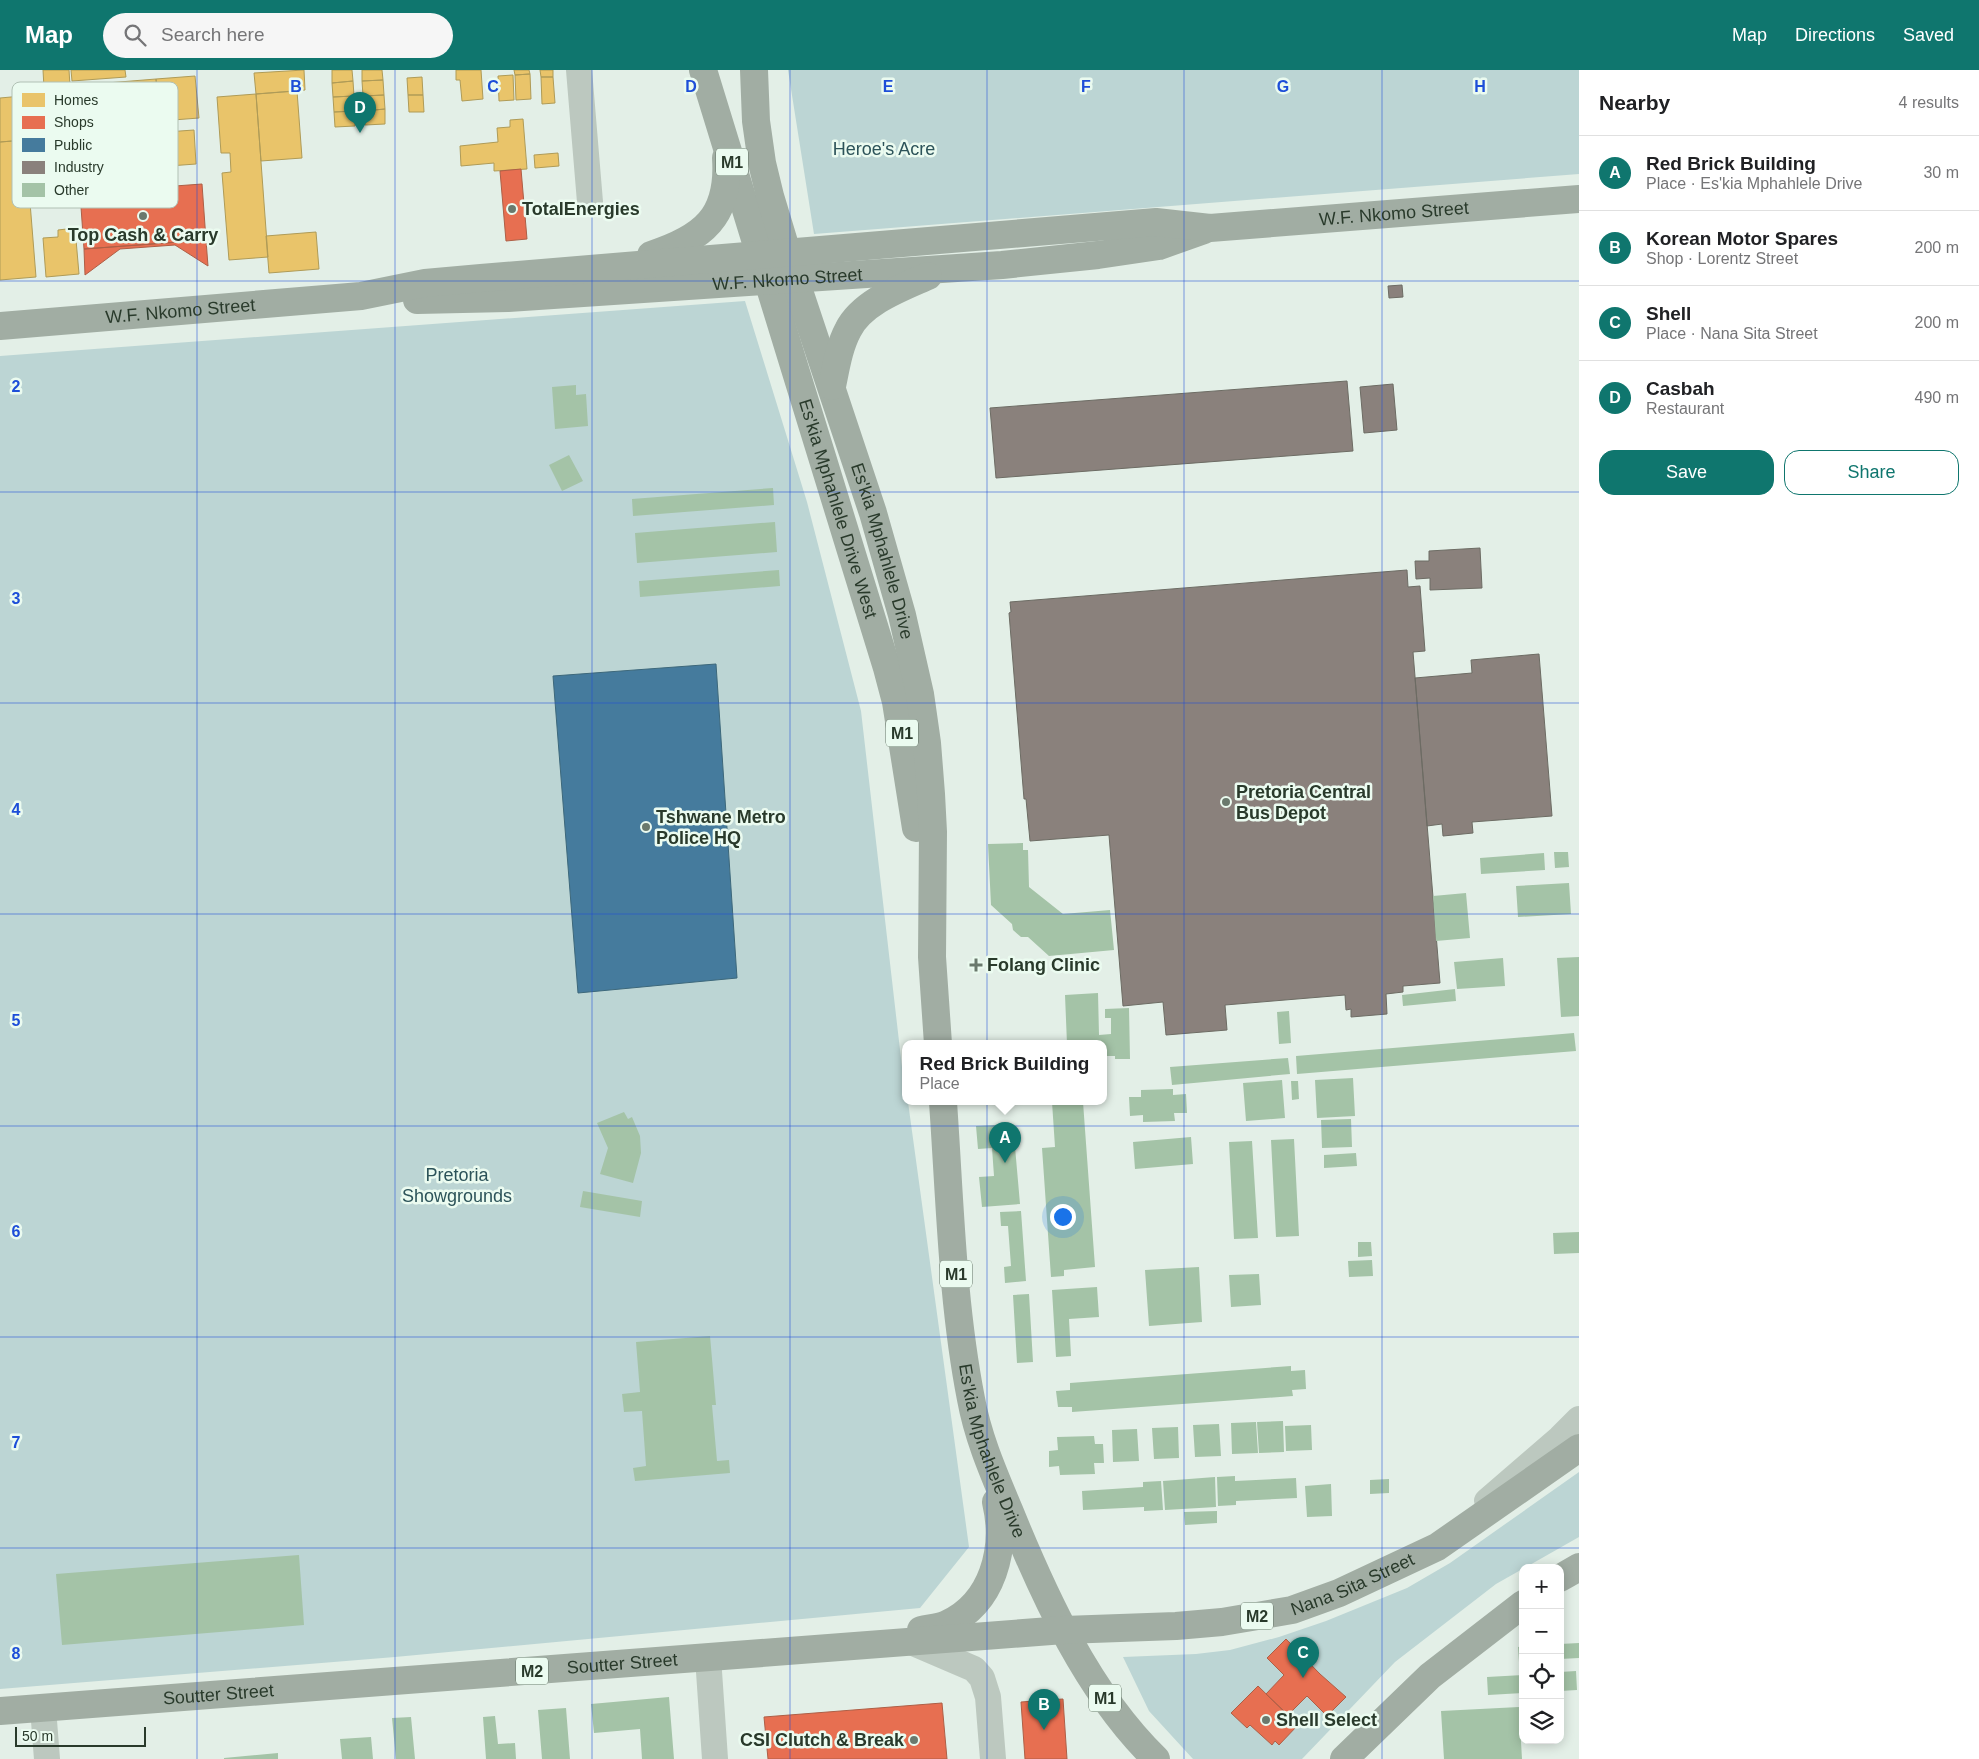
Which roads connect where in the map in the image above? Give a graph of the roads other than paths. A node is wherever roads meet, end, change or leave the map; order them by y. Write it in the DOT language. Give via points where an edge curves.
graph roads {
  1 [pos="579,70"];
  2 [pos="703,70"];
  3 [pos="754,70"];
  4 [pos="724,137"];
  5 [pos="1579,199"];
  6 [pos="590,202"];
  7 [pos="1210,228"];
  8 [pos="788,253"];
  9 [pos="760,254"];
  10 [pos="611,267"];
  11 [pos="945,269"];
  12 [pos="796,279"];
  13 [pos="768,281"];
  14 [pos="361,296"];
  15 [pos="0,326"];
  16 [pos="832,386"];
  17 [pos="932,957"];
  18 [pos="938,1040"];
  19 [pos="943,1105"];
  20 [pos="1579,1419"];
  21 [pos="982,1445"];
  22 [pos="1579,1448"];
  23 [pos="1437,1547"];
  24 [pos="1579,1567"];
  25 [pos="1564,1576"];
  26 [pos="1519,1607"];
  27 [pos="1064,1630"];
  28 [pos="911,1642"];
  29 [pos="844,1647"];
  30 [pos="708,1658"];
  31 [pos="43,1708"];
  32 [pos="0,1711"];
  33 [pos="47,1759"];
  34 [pos="715,1759"];
  35 [pos="993,1759"];
  36 [pos="1156,1759"];
  37 [pos="1344,1759"];
  1 -- 6 [label="street"];
  2 -- 4 [label="main road, Es'kia Mphahlele Drive West / M1"];
  3 -- 8 [label="main road, Es'kia Mphahlele Drive / M1" via="762,163"];
  4 -- 9 [label="main road, Es'kia Mphahlele Drive West / M1"];
  4 -- 10 [label="main road" via="726,182 709,224 677,246"];
  5 -- 7 [label="main road, W.F. Nkomo Street"];
  7 -- 8 [label="main road, W.F. Nkomo Street" via="1156,222"];
  7 -- 11 [label="main road, W.F. Nkomo Street" via="1159,246"];
  8 -- 9 [label="main road, W.F. Nkomo Street"];
  8 -- 12 [label="main road, Es'kia Mphahlele Drive / M1"];
  9 -- 10 [label="main road, W.F. Nkomo Street"];
  9 -- 13 [label="main road, Es'kia Mphahlele Drive West / M1"];
  10 -- 14 [label="main road, W.F. Nkomo Street" via="425,283"];
  11 -- 12 [label="main road, W.F. Nkomo Street"];
  11 -- 16 [label="main road" via="901,288 858,315 848,329"];
  12 -- 13 [label="main road, W.F. Nkomo Street"];
  12 -- 16 [label="main road, Es'kia Mphahlele Drive / M1"];
  13 -- 14 [label="main road, W.F. Nkomo Street" via="499,298 431,300"];
  13 -- 17 [label="main road, Es'kia Mphahlele Drive West / M1" via="896,702 913,798"];
  14 -- 15 [label="main road, W.F. Nkomo Street"];
  16 -- 17 [label="main road, Es'kia Mphahlele Drive / M1" via="873,513 920,694 933,832"];
  17 -- 18 [label="main road, Es'kia Mphahlele Drive / M1"];
  19 -- 21 [label="main road, Es'kia Mphahlele Drive / M1" via="961,1338"];
  20 -- 23 [label="street"];
  21 -- 27 [label="main road, Es'kia Mphahlele Drive / M1" via="1039,1582"];
  21 -- 29 [label="main road" via="1000,1531 994,1572 983,1593 967,1612 944,1625"];
  22 -- 23 [label="main road, Nana Sita Street / M2"];
  23 -- 27 [label="main road, Nana Sita Street / M2" via="1339,1593 1292,1610 1222,1622"];
  24 -- 25 [label="main road"];
  26 -- 37 [label="main road" via="1430,1676"];
  27 -- 28 [label="main road, Soutter Street / M2"];
  27 -- 36 [label="main road, Es'kia Mphahlele Drive / M1" via="1104,1696"];
  28 -- 29 [label="main road, Soutter Street / M2"];
  28 -- 35 [label="street" via="974,1669 982,1678 988,1697"];
  29 -- 30 [label="main road, Soutter Street / M2"];
  30 -- 31 [label="main road, Soutter Street / M2"];
  30 -- 34 [label="street"];
  31 -- 32 [label="main road, Soutter Street / M2"];
  31 -- 33 [label="street"];
}
